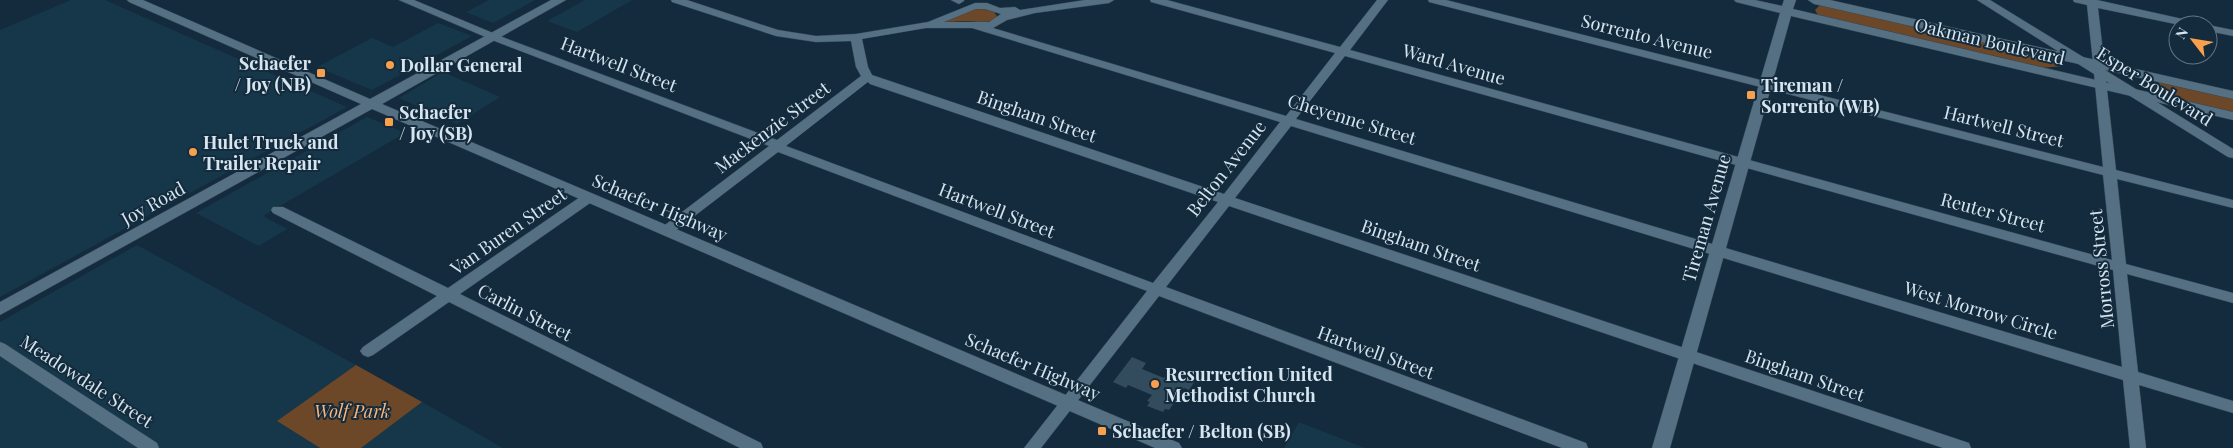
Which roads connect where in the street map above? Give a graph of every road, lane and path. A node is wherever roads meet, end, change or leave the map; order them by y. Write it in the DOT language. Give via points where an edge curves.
graph roads {
  1 [pos="133,0"];
  2 [pos="404,0"];
  3 [pos="560,0"];
  4 [pos="676,0"];
  5 [pos="959,0"];
  6 [pos="994,0"];
  7 [pos="1109,0"];
  8 [pos="1155,0"];
  9 [pos="1383,0"];
  10 [pos="1432,0"];
  11 [pos="1740,0"];
  12 [pos="1814,0"];
  13 [pos="1982,0"];
  14 [pos="2078,0"];
  15 [pos="2092,2"];
  16 [pos="1788,5"];
  17 [pos="1001,14"];
  18 [pos="2168,19"];
  19 [pos="926,25"];
  20 [pos="976,26"];
  21 [pos="2218,30"];
  22 [pos="2233,33"];
  23 [pos="494,36"];
  24 [pos="856,37"];
  25 [pos="1025,40"];
  26 [pos="1342,52"];
  27 [pos="2080,60"];
  28 [pos="2101,75"];
  29 [pos="867,76"];
  30 [pos="1765,84"];
  31 [pos="2132,92"];
  32 [pos="2233,95"];
  33 [pos="371,105"];
  34 [pos="2233,116"];
  35 [pos="1289,120"];
  36 [pos="777,145"];
  37 [pos="2233,154"];
  38 [pos="1743,163"];
  39 [pos="2110,172"];
  40 [pos="588,198"];
  41 [pos="1226,199"];
  42 [pos="2233,204"];
  43 [pos="278,210"];
  44 [pos="666,231"];
  45 [pos="1717,250"];
  46 [pos="2120,267"];
  47 [pos="1156,290"];
  48 [pos="449,295"];
  49 [pos="2233,298"];
  50 [pos="0,309"];
  51 [pos="0,348"];
  52 [pos="368,351"];
  53 [pos="1688,355"];
  54 [pos="2131,376"];
  55 [pos="1068,403"];
  56 [pos="2233,407"];
  57 [pos="151,448"];
  58 [pos="755,448"];
  59 [pos="1032,448"];
  60 [pos="1173,448"];
  61 [pos="1580,448"];
  62 [pos="1661,448"];
  63 [pos="1964,448"];
  64 [pos="2138,448"];
  1 -- 33 [label="street, Schaefer Highway"];
  2 -- 23 [label="street, Hartwell Street"];
  3 -- 23 [label="street, Joy Road"];
  4 -- 24 [label="street" via="784,35 816,39"];
  5 -- 19 [label="street"];
  6 -- 17 [label="street"];
  7 -- 17 [label="street"];
  8 -- 26 [label="street, Ward Avenue"];
  9 -- 26 [label="street, Belton Avenue"];
  10 -- 30 [label="street, Sorrento Avenue"];
  11 -- 16 [label="street, Oakman Boulevard"];
  12 -- 27 [label="street, Oakman Boulevard"];
  13 -- 27 [label="street, Esper Boulevard"];
  14 -- 15 [label="street"];
  15 -- 18 [label="street"];
  15 -- 28 [label="street, Morross Street"];
  16 -- 28 [label="street, Oakman Boulevard"];
  16 -- 30 [label="street, Tireman Avenue"];
  17 -- 19 [label="street" via="989,6 975,6"];
  17 -- 20 [label="street" via="991,25"];
  17 -- 25 [label="street"];
  19 -- 20 [label="street"];
  19 -- 24 [label="street"];
  20 -- 25 [label="street, Cheyenne Street"];
  21 -- 22 [label="street"];
  23 -- 33 [label="street, Joy Road"];
  23 -- 36 [label="street, Hartwell Street"];
  24 -- 29 [label="street"];
  25 -- 35 [label="street, Cheyenne Street"];
  26 -- 35 [label="street, Belton Avenue"];
  26 -- 38 [label="street, Ward Avenue"];
  27 -- 28 [label="street, Oakman Boulevard"];
  28 -- 31 [label="street, Oakman Boulevard"];
  28 -- 32 [label="street, Oakman Boulevard"];
  28 -- 39 [label="street, Morross Street"];
  29 -- 36 [label="street, Mackenzie Street"];
  29 -- 41 [label="street, Bingham Street"];
  30 -- 38 [label="street, Tireman Avenue"];
  30 -- 39 [label="street, Hartwell Street"];
  31 -- 34 [label="street, Oakman Boulevard"];
  31 -- 37 [label="street, Esper Boulevard"];
  33 -- 40 [label="street, Schaefer Highway"];
  33 -- 50 [label="street, Joy Road"];
  35 -- 41 [label="street, Belton Avenue"];
  35 -- 45 [label="street, Cheyenne Street"];
  36 -- 44 [label="street, Mackenzie Street"];
  36 -- 47 [label="street, Hartwell Street"];
  38 -- 45 [label="street, Tireman Avenue"];
  38 -- 46 [label="street, Reuter Street"];
  39 -- 42 [label="street, Hartwell Street"];
  39 -- 46 [label="street, Morross Street"];
  40 -- 44 [label="street, Schaefer Highway"];
  40 -- 48 [label="street, Van Buren Street"];
  41 -- 47 [label="street, Belton Avenue"];
  41 -- 53 [label="street, Bingham Street"];
  43 -- 48 [label="street, Carlin Street"];
  44 -- 55 [label="street, Schaefer Highway"];
  45 -- 53 [label="street, Tireman Avenue"];
  45 -- 54 [label="street, West Morrow Circle"];
  46 -- 49 [label="street, Reuter Street"];
  46 -- 54 [label="street, Morross Street"];
  47 -- 55 [label="street, Belton Avenue"];
  47 -- 61 [label="street, Hartwell Street"];
  48 -- 52 [label="street, Van Buren Street"];
  48 -- 58 [label="street, Carlin Street"];
  51 -- 57 [label="street, Meadowdale Street"];
  53 -- 62 [label="street, Tireman Avenue"];
  53 -- 63 [label="street, Bingham Street"];
  54 -- 56 [label="street, West Morrow Circle"];
  54 -- 64 [label="street, Morross Street"];
  55 -- 59 [label="street"];
  55 -- 60 [label="street, Schaefer Highway"];
}
